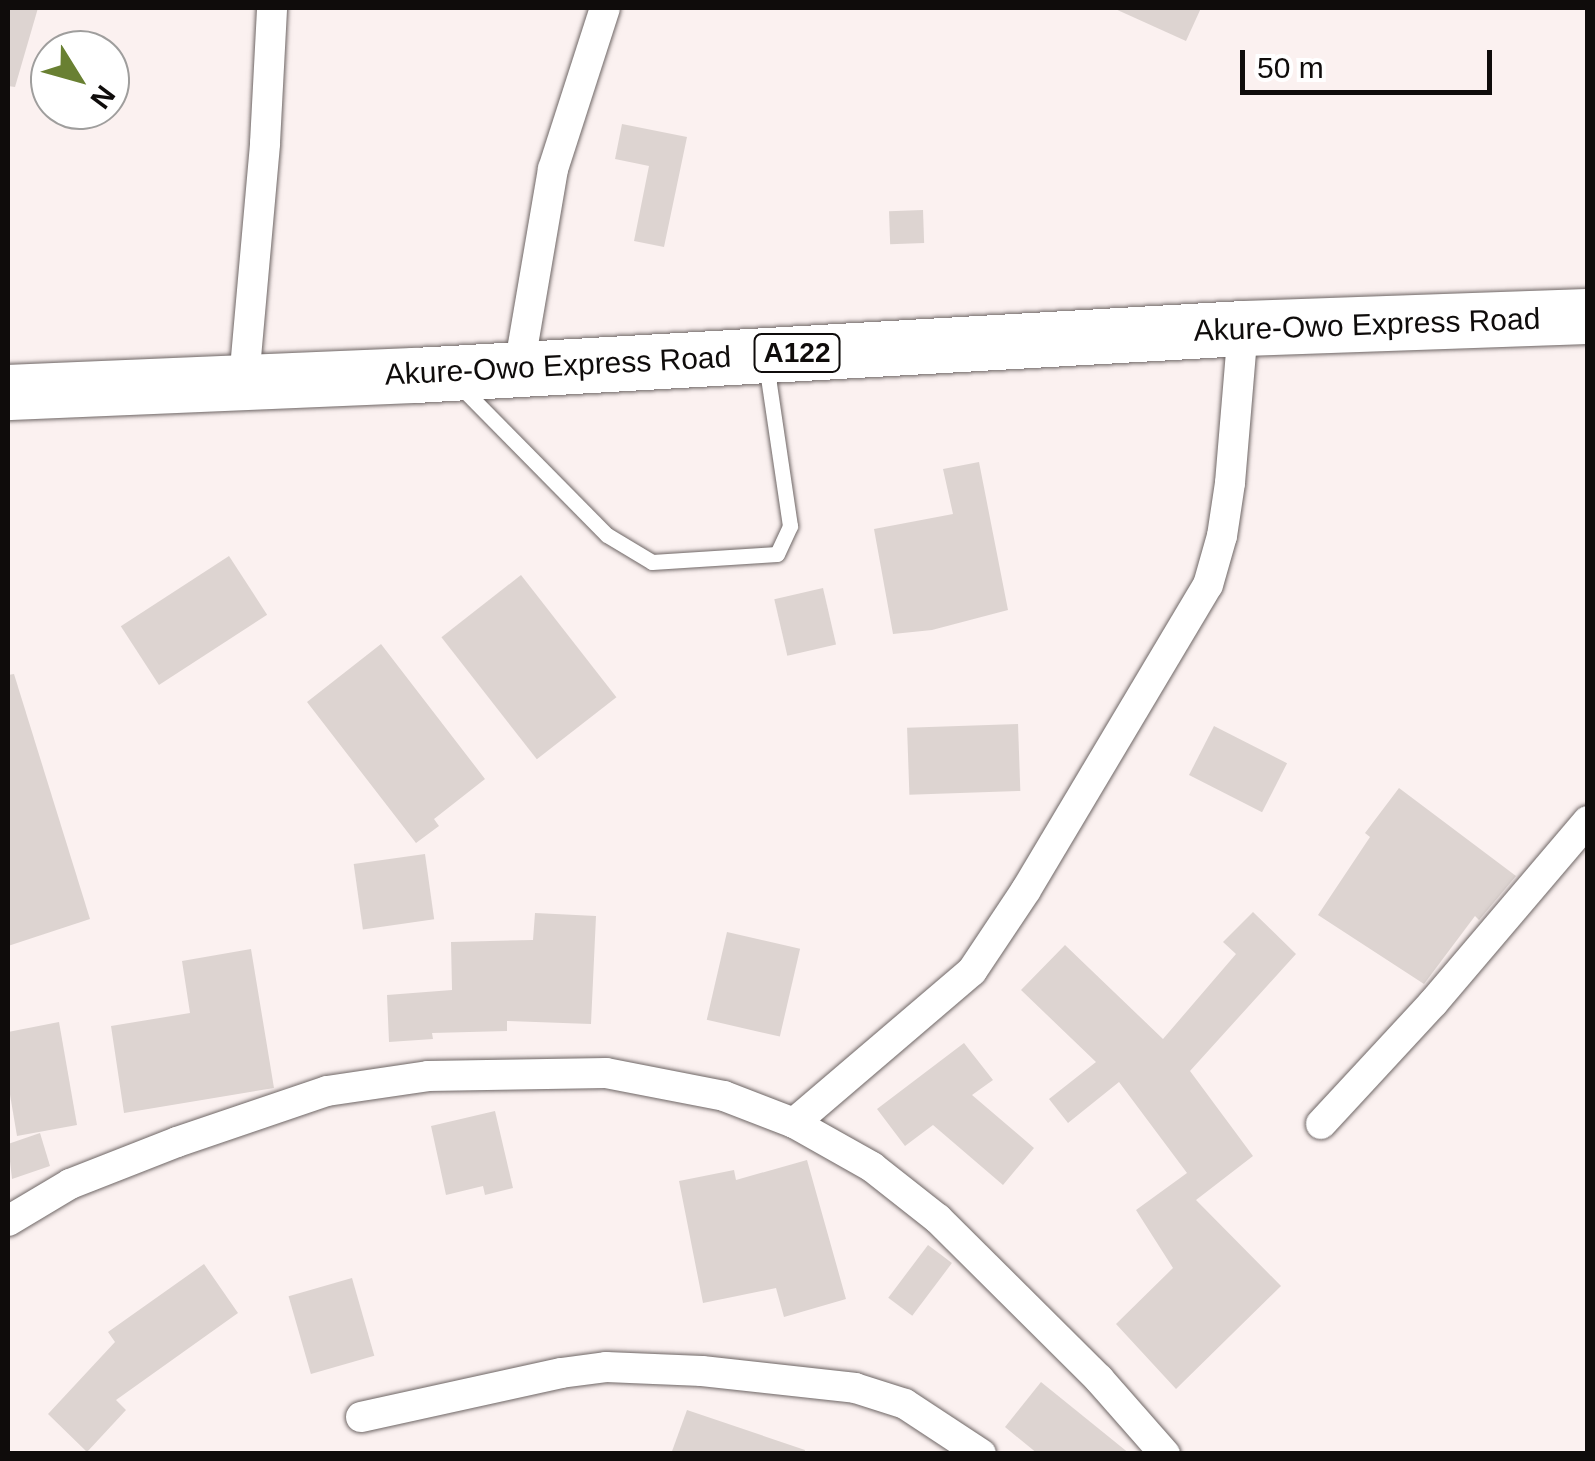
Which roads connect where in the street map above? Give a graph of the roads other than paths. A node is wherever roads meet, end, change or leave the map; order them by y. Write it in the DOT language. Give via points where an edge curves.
graph roads {
  1 [pos="272,8"];
  2 [pos="606,8"];
  3 [pos="1588,316"];
  4 [pos="1242,328"];
  5 [pos="764,355"];
  6 [pos="519,368"];
  7 [pos="446,373"];
  8 [pos="244,380"];
  9 [pos="8,392"];
  10 [pos="1588,821"];
  11 [pos="794,1123"];
  12 [pos="1321,1124"];
  13 [pos="8,1221"];
  14 [pos="361,1417"];
  15 [pos="1159,1451"];
  16 [pos="981,1454"];
  1 -- 8 [label="street"];
  2 -- 6 [label="street" via="552,168"];
  3 -- 4 [label="highway, Akure-Owo Express Road / A122"];
  4 -- 5 [label="highway, Akure-Owo Express Road / A122"];
  4 -- 11 [label="street" via="1230,483 1208,585 972,971"];
  5 -- 6 [label="highway, Akure-Owo Express Road / A122"];
  5 -- 7 [label="lane" via="790,526 776,554 652,562 607,535"];
  6 -- 7 [label="highway, Akure-Owo Express Road / A122"];
  7 -- 8 [label="highway, Akure-Owo Express Road / A122"];
  8 -- 9 [label="highway, Akure-Owo Express Road / A122"];
  10 -- 12 [label="street"];
  11 -- 13 [label="street" via="724,1096 606,1074 428,1076 328,1091 176,1142 70,1184"];
  11 -- 15 [label="street" via="872,1167 938,1219"];
  14 -- 16 [label="street" via="561,1373 606,1367 702,1371 855,1388 905,1404"];
}
